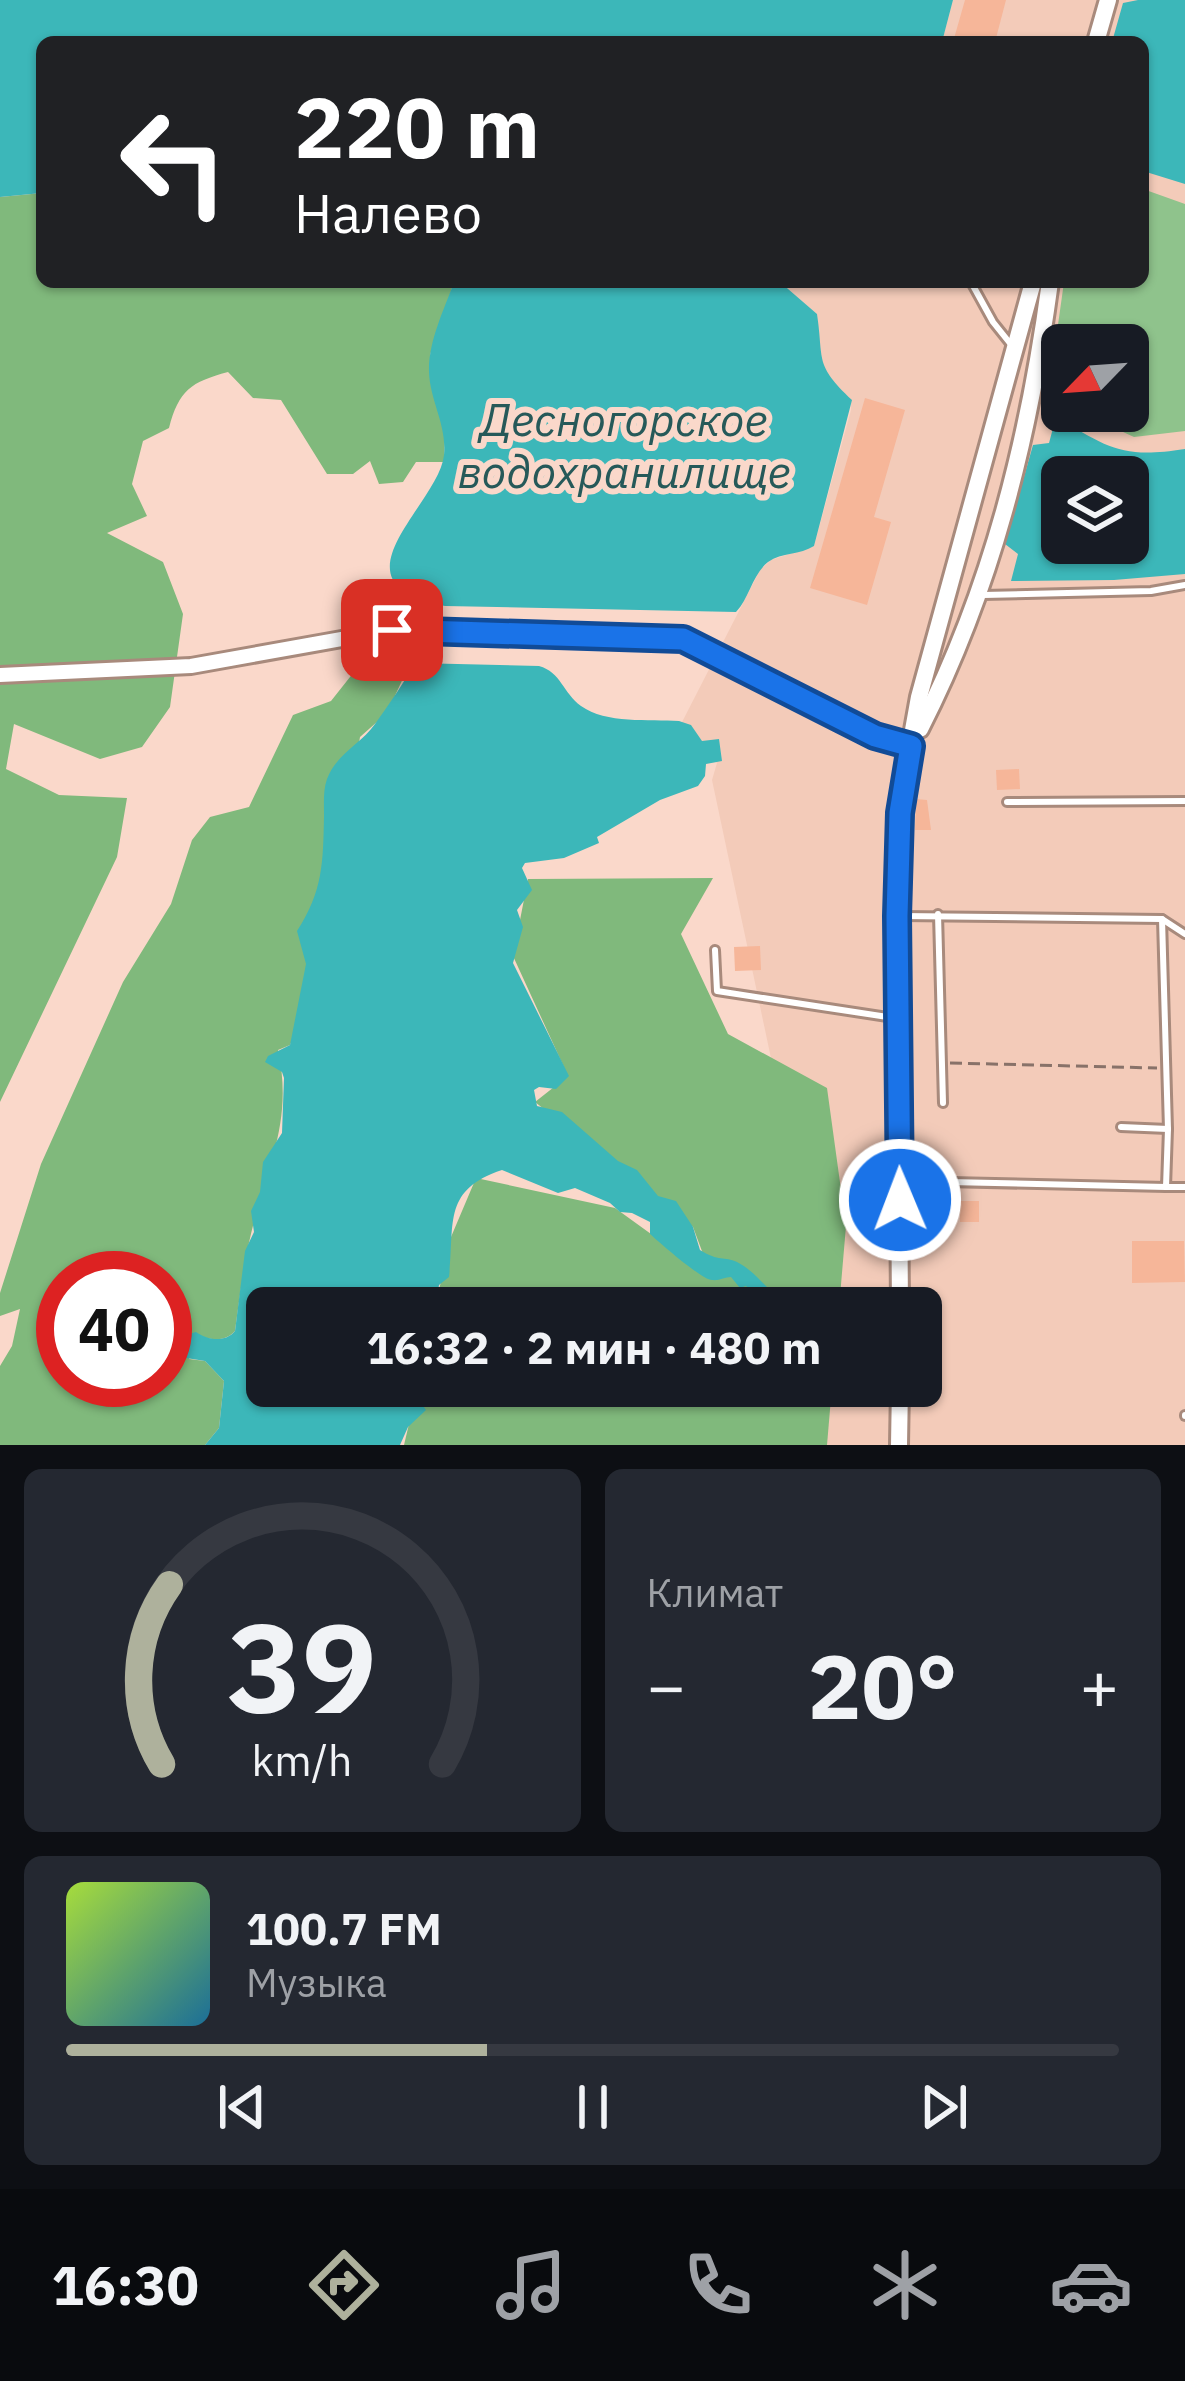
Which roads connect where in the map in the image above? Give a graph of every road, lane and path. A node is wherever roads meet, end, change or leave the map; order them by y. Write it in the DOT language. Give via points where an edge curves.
graph roads {
  1 [pos="1108,0"];
  2 [pos="1098,36"];
  3 [pos="974,288"];
  4 [pos="1032,288"];
  5 [pos="1049,288"];
  6 [pos="1016,350"];
  7 [pos="1185,586"];
  8 [pos="979,596"];
  9 [pos="0,675"];
  10 [pos="911,746"];
  11 [pos="1185,801"];
  12 [pos="1007,802"];
  13 [pos="938,914"];
  14 [pos="897,916"];
  15 [pos="1162,919"];
  16 [pos="1185,934"];
  17 [pos="715,950"];
  18 [pos="897,1019"];
  19 [pos="943,1063"];
  20 [pos="1167,1068"];
  21 [pos="943,1102"];
  22 [pos="1121,1127"];
  23 [pos="1168,1129"];
  24 [pos="899,1180"];
  25 [pos="1166,1187"];
  26 [pos="1185,1187"];
  27 [pos="900,1287"];
  28 [pos="900,1407"];
  29 [pos="899,1445"];
  1 -- 2 [label="street"];
  3 -- 6 [label="lane"];
  4 -- 6 [label="street"];
  5 -- 8 [label="street" via="1026,434"];
  6 -- 10 [label="street"];
  7 -- 8 [label="lane"];
  8 -- 10 [label="street"];
  9 -- 10 [label="street" via="191,666 392,630 683,639 875,736"];
  10 -- 14 [label="street"];
  11 -- 12 [label="lane"];
  13 -- 14 [label="lane"];
  13 -- 15 [label="lane"];
  13 -- 19 [label="lane"];
  14 -- 18 [label="street"];
  15 -- 16 [label="lane"];
  15 -- 20 [label="lane"];
  17 -- 18 [label="lane" via="717,991"];
  18 -- 24 [label="street"];
  19 -- 20 [label="path"];
  19 -- 21 [label="lane"];
  20 -- 23 [label="lane"];
  22 -- 23 [label="lane"];
  23 -- 25 [label="lane"];
  24 -- 25 [label="lane"];
  24 -- 27 [label="street"];
  25 -- 26 [label="lane"];
  28 -- 29 [label="street"];
}
